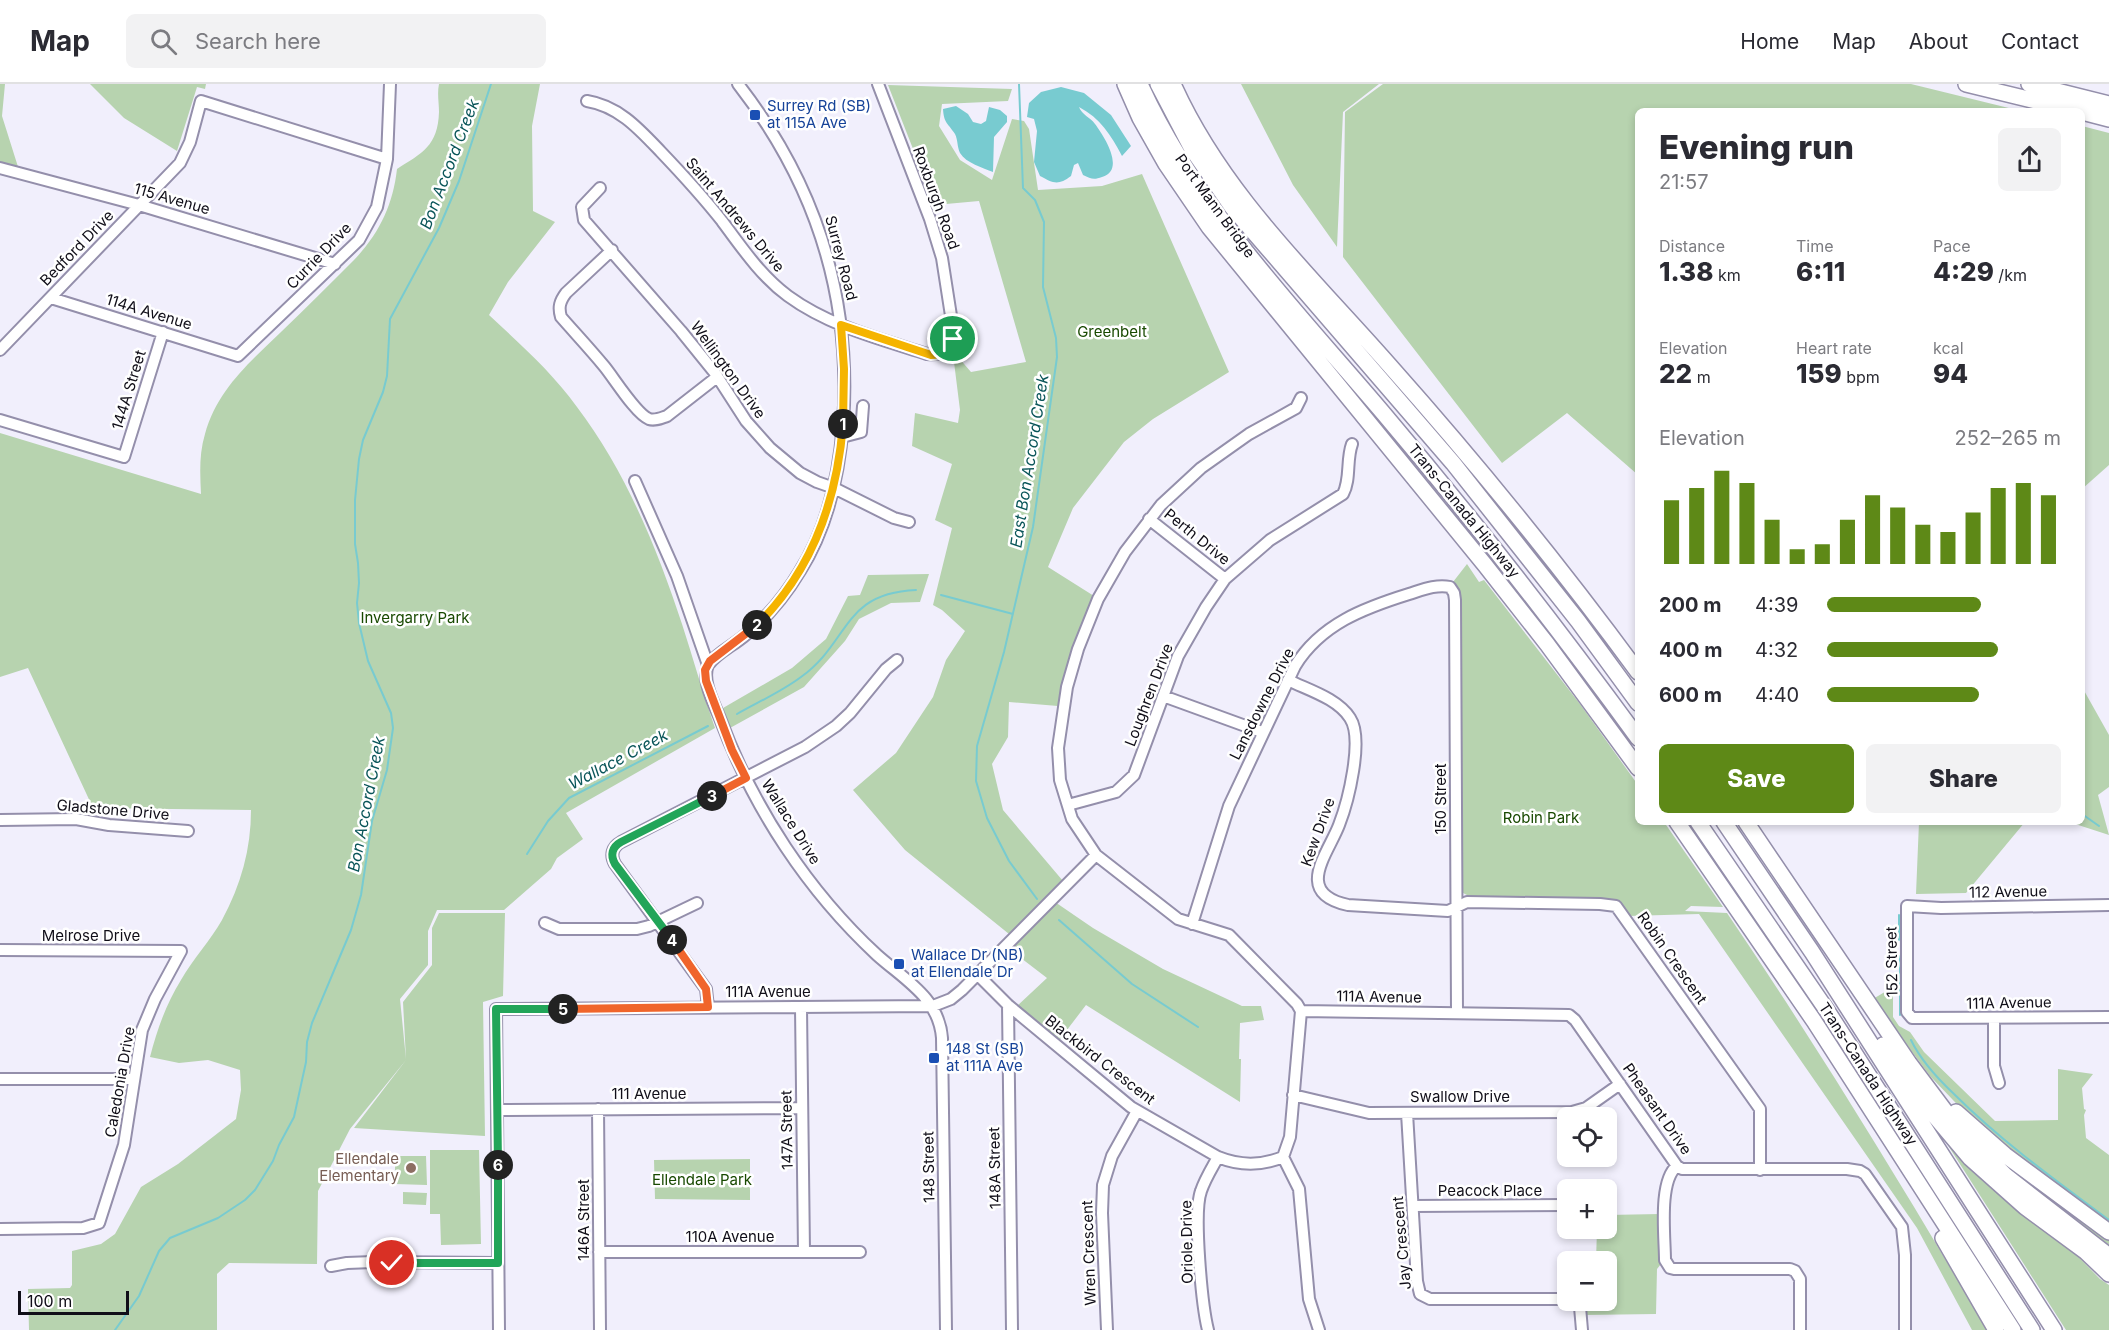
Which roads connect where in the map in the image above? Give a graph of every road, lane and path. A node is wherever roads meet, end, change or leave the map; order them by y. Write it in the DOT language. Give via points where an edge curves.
graph roads {
  1 [pos="390,84"];
  2 [pos="738,84"];
  3 [pos="878,84"];
  4 [pos="1125,84"];
  5 [pos="1140,84"];
  6 [pos="1158,84"];
  7 [pos="1173,84"];
  8 [pos="1966,84"];
  9 [pos="1979,84"];
  10 [pos="2029,84"];
  11 [pos="2019,97"];
  12 [pos="587,101"];
  13 [pos="2109,104"];
  14 [pos="2065,108"];
  15 [pos="2085,113"];
  16 [pos="2109,119"];
  17 [pos="387,159"];
  18 [pos="0,168"];
  19 [pos="600,188"];
  20 [pos="139,205"];
  21 [pos="612,250"];
  22 [pos="335,264"];
  23 [pos="1299,276"];
  24 [pos="1275,297"];
  25 [pos="51,298"];
  26 [pos="841,325"];
  27 [pos="163,332"];
  28 [pos="0,350"];
  29 [pos="938,354"];
  30 [pos="238,356"];
  31 [pos="717,377"];
  32 [pos="1301,398"];
  33 [pos="863,406"];
  34 [pos="0,420"];
  35 [pos="842,437"];
  36 [pos="1352,444"];
  37 [pos="635,481"];
  38 [pos="834,488"];
  39 [pos="1149,519"];
  40 [pos="909,522"];
  41 [pos="1225,579"];
  42 [pos="1450,587"];
  43 [pos="897,660"];
  44 [pos="708,665"];
  45 [pos="1635,668"];
  46 [pos="1288,680"];
  47 [pos="1162,696"];
  48 [pos="1635,699"];
  49 [pos="1263,732"];
  50 [pos="1635,734"];
  51 [pos="1635,764"];
  52 [pos="746,778"];
  53 [pos="1068,805"];
  54 [pos="0,819"];
  55 [pos="1679,825"];
  56 [pos="1700,825"];
  57 [pos="1726,825"];
  58 [pos="1748,825"];
  59 [pos="188,831"];
  60 [pos="1096,855"];
  61 [pos="697,903"];
  62 [pos="2109,905"];
  63 [pos="1457,906"];
  64 [pos="1907,906"];
  65 [pos="545,922"];
  66 [pos="658,922"];
  67 [pos="1192,924"];
  68 [pos="0,950"];
  69 [pos="181,951"];
  70 [pos="1812,952"];
  71 [pos="977,974"];
  72 [pos="1008,1005"];
  73 [pos="933,1006"];
  74 [pos="708,1007"];
  75 [pos="801,1008"];
  76 [pos="1301,1011"];
  77 [pos="1457,1013"];
  78 [pos="1910,1017"];
  79 [pos="2109,1017"];
  80 [pos="1994,1018"];
  81 [pos="1890,1034"];
  82 [pos="0,1078"];
  83 [pos="134,1079"];
  84 [pos="1999,1083"];
  85 [pos="1620,1084"];
  86 [pos="1293,1095"];
  87 [pos="1862,1095"];
  88 [pos="801,1108"];
  89 [pos="598,1109"];
  90 [pos="497,1110"];
  91 [pos="1137,1111"];
  92 [pos="1407,1113"];
  93 [pos="1218,1157"];
  94 [pos="1284,1157"];
  95 [pos="1677,1166"];
  96 [pos="1760,1170"];
  97 [pos="1557,1205"];
  98 [pos="1413,1206"];
  99 [pos="0,1229"];
  100 [pos="2109,1232"];
  101 [pos="804,1251"];
  102 [pos="599,1252"];
  103 [pos="861,1252"];
  104 [pos="2109,1256"];
  105 [pos="498,1263"];
  106 [pos="331,1266"];
  107 [pos="2109,1274"];
  108 [pos="1557,1299"];
  109 [pos="1580,1311"];
  110 [pos="499,1330"];
  111 [pos="600,1330"];
  112 [pos="946,1330"];
  113 [pos="1012,1330"];
  114 [pos="1107,1330"];
  115 [pos="1208,1330"];
  116 [pos="1319,1330"];
  117 [pos="1582,1330"];
  118 [pos="1800,1330"];
  119 [pos="1905,1330"];
  120 [pos="1996,1330"];
  121 [pos="2013,1330"];
  122 [pos="2032,1330"];
  123 [pos="2054,1330"];
  1 -- 17 [label="street, Currie Drive"];
  2 -- 26 [label="street, Surrey Road" via="775,135 810,203 826,251"];
  3 -- 29 [label="street, Roxburgh Road" via="942,258 954,335 949,347"];
  4 -- 24 [label="highway" via="1140,118 1187,197 1209,227"];
  5 -- 24 [label="highway, Port Mann Bridge" via="1198,189"];
  6 -- 23 [label="highway, Port Mann Bridge" via="1211,179 1232,207"];
  7 -- 23 [label="highway" via="1223,171"];
  8 -- 11 [label="highway"];
  9 -- 11 [label="highway"];
  10 -- 13 [label="highway"];
  11 -- 14 [label="highway"];
  12 -- 26 [label="street, Saint Andrews Drive" via="616,111 646,135 764,275 796,302"];
  15 -- 16 [label="highway"];
  17 -- 20 [label="street, Bedford Drive" via="201,101 180,163"];
  17 -- 22 [label="street, Currie Drive" via="378,207 359,240"];
  18 -- 20 [label="street, 115 Avenue"];
  19 -- 21 [label="street, Wellington Drive" via="582,207 584,220"];
  20 -- 22 [label="street, 115 Avenue"];
  20 -- 25 [label="street, Bedford Drive"];
  21 -- 31 [label="street, Wellington Drive"];
  21 -- 31 [label="street" via="566,293 559,308 561,317 631,402 645,417 657,420"];
  22 -- 30 [label="street, Currie Drive"];
  23 -- 45 [label="highway" via="1467,452"];
  23 -- 48 [label="highway, Trans-Canada Highway" via="1453,463"];
  24 -- 50 [label="highway, Trans-Canada Highway" via="1429,468 1562,633"];
  24 -- 51 [label="highway" via="1547,644"];
  25 -- 27 [label="street, 114A Avenue"];
  25 -- 28 [label="street, Bedford Drive"];
  26 -- 29 [label="street, Saint Andrews Drive" via="927,354"];
  26 -- 35 [label="street, Surrey Road"];
  27 -- 30 [label="street, 114A Avenue"];
  27 -- 34 [label="street, 144A Street" via="124,458"];
  31 -- 38 [label="street, Wellington Drive" via="746,421 770,448 800,472"];
  32 -- 39 [label="street" via="1296,408 1214,457"];
  33 -- 35 [label="street" via="861,432"];
  35 -- 38 [label="street, Surrey Road"];
  36 -- 41 [label="street, Loughren Drive" via="1343,494 1270,540"];
  37 -- 44 [label="street, Wallace Drive" via="677,576"];
  38 -- 40 [label="street, Wellington Drive"];
  38 -- 44 [label="street, Surrey Road" via="816,542 793,582 762,620"];
  39 -- 41 [label="street, Perth Drive"];
  39 -- 53 [label="street" via="1106,584 1071,669 1058,748 1060,780"];
  41 -- 47 [label="street, Loughren Drive" via="1187,639"];
  42 -- 46 [label="street, Lansdowne Drive" via="1438,586 1389,600 1345,619 1312,643"];
  42 -- 63 [label="street, 150 Street" via="1455,600"];
  43 -- 52 [label="street" via="836,726"];
  44 -- 52 [label="street, Wallace Drive" via="706,681"];
  46 -- 49 [label="street, Lansdowne Drive"];
  46 -- 63 [label="street, Kew Drive" via="1336,704 1350,718 1355,731 1355,757 1342,817 1319,864 1318,880 1324,893 1348,905 1448,911"];
  47 -- 49 [label="street"];
  47 -- 53 [label="street, Loughren Drive" via="1134,775 1116,792"];
  49 -- 67 [label="street, Lansdowne Drive" via="1228,806"];
  52 -- 66 [label="street" via="613,849 615,864"];
  52 -- 73 [label="street, Wallace Drive" via="783,842 831,907"];
  53 -- 60 [label="street" via="1072,819"];
  54 -- 59 [label="street, Gladstone Drive" via="76,819"];
  55 -- 87 [label="highway"];
  56 -- 122 [label="highway, Trans-Canada Highway" via="1828,1012"];
  57 -- 70 [label="highway, Trans-Canada Highway"];
  58 -- 81 [label="highway"];
  60 -- 67 [label="street" via="1178,919"];
  60 -- 71 [label="street"];
  61 -- 66 [label="street"];
  62 -- 64 [label="street, 112 Avenue"];
  63 -- 77 [label="street, 150 Street"];
  63 -- 96 [label="street, Robin Crescent" via="1467,902 1616,906 1760,1109"];
  64 -- 78 [label="street, 152 Street"];
  65 -- 66 [label="street" via="559,930 633,929"];
  66 -- 74 [label="street" via="706,989"];
  67 -- 76 [label="street" via="1229,935"];
  68 -- 69 [label="street, Melrose Drive"];
  69 -- 83 [label="street, Caledonia Drive" via="142,1030"];
  70 -- 107 [label="highway" via="1850,998 1927,1107 1970,1158"];
  70 -- 123 [label="highway, Trans-Canada Highway"];
  71 -- 72 [label="street, Blackbird Crescent"];
  71 -- 73 [label="street" via="951,999"];
  72 -- 91 [label="street, Blackbird Crescent"];
  72 -- 113 [label="street, 148A Street"];
  73 -- 75 [label="street, 111A Avenue"];
  73 -- 112 [label="street, 148 Street" via="942,1038"];
  74 -- 75 [label="street, 111A Avenue"];
  74 -- 90 [label="street, 111A Avenue" via="496,1009"];
  75 -- 88 [label="street, 147A Street"];
  76 -- 77 [label="street, 111A Avenue"];
  76 -- 86 [label="street"];
  77 -- 85 [label="street, Pheasant Drive" via="1569,1015"];
  78 -- 80 [label="street, 111A Avenue"];
  79 -- 80 [label="street, 111A Avenue"];
  80 -- 84 [label="street" via="1994,1066"];
  81 -- 100 [label="highway" via="1973,1129"];
  81 -- 104 [label="highway" via="1979,1152"];
  82 -- 83 [label="street"];
  83 -- 99 [label="street, Caledonia Drive" via="124,1145 99,1223 83,1228"];
  85 -- 92 [label="street, Swallow Drive" via="1577,1112"];
  85 -- 95 [label="street, Pheasant Drive"];
  86 -- 92 [label="street, Swallow Drive" via="1364,1112"];
  86 -- 94 [label="street" via="1290,1137"];
  87 -- 120 [label="highway"];
  87 -- 121 [label="highway"];
  88 -- 89 [label="street, 111 Avenue"];
  88 -- 101 [label="street, 147A Street"];
  89 -- 90 [label="street, 111 Avenue"];
  89 -- 102 [label="street, 146A Street"];
  90 -- 105 [label="street"];
  91 -- 93 [label="street, Blackbird Crescent"];
  91 -- 114 [label="street, Wren Crescent" via="1112,1155 1103,1185"];
  92 -- 98 [label="street, Jay Crescent"];
  93 -- 94 [label="street, Blackbird Crescent" via="1252,1164"];
  93 -- 115 [label="street, Oriole Drive" via="1201,1191 1198,1207"];
  94 -- 116 [label="street" via="1299,1189 1309,1299"];
  95 -- 96 [label="street, Pheasant Drive" via="1688,1170"];
  95 -- 118 [label="street" via="1665,1196 1666,1265 1674,1269 1791,1269 1800,1279"];
  96 -- 119 [label="street, Pheasant Drive" via="1847,1169 1860,1171 1869,1178 1902,1227"];
  97 -- 98 [label="street, Peacock Place"];
  98 -- 108 [label="street, Jay Crescent" via="1418,1288 1422,1297"];
  101 -- 102 [label="street, 110A Avenue"];
  101 -- 103 [label="street, 110A Avenue"];
  102 -- 111 [label="street, 146A Street"];
  105 -- 106 [label="street"];
  105 -- 110 [label="street"];
  109 -- 117 [label="street"];
}
